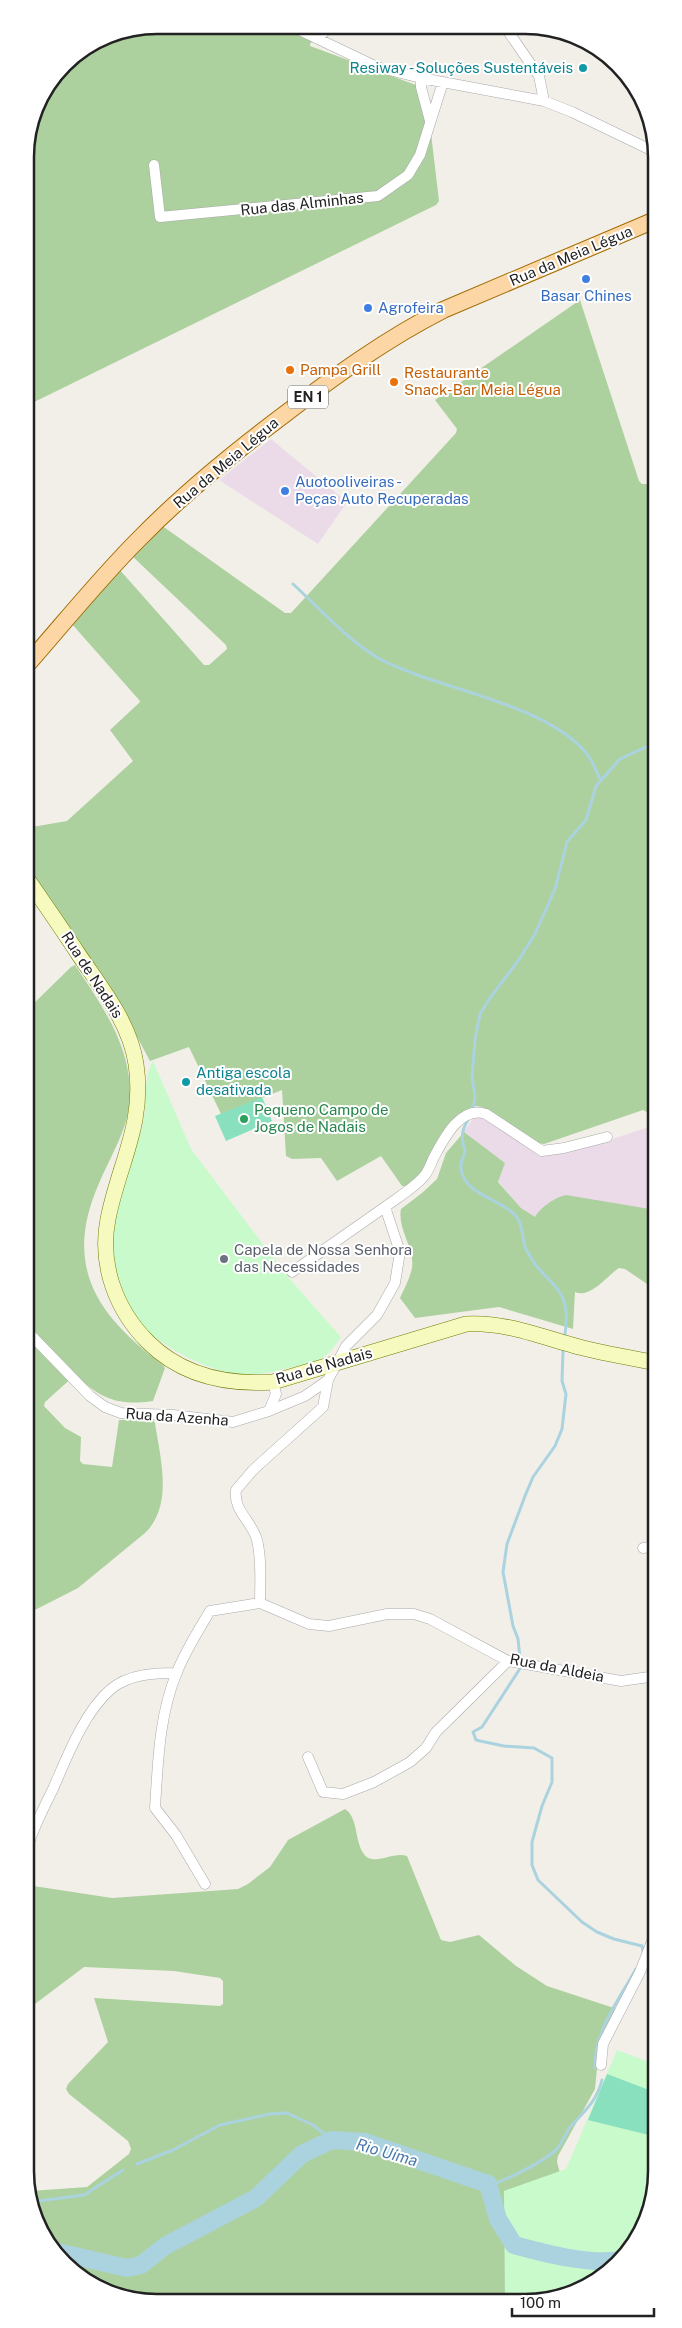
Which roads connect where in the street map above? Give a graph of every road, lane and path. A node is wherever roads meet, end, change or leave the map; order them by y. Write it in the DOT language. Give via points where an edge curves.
graph roads {
  1 [pos="309,34"];
  2 [pos="322,34"];
  3 [pos="510,34"];
  4 [pos="318,38"];
  5 [pos="421,78"];
  6 [pos="443,82"];
  7 [pos="544,101"];
  8 [pos="430,121"];
  9 [pos="648,149"];
  10 [pos="154,165"];
  11 [pos="648,224"];
  12 [pos="34,657"];
  13 [pos="34,889"];
  14 [pos="607,1137"];
  15 [pos="385,1206"];
  16 [pos="292,1272"];
  17 [pos="34,1339"];
  18 [pos="648,1361"];
  19 [pos="335,1363"];
  20 [pos="328,1380"];
  21 [pos="273,1382"];
  22 [pos="269,1411"];
  23 [pos="648,1547"];
  24 [pos="643,1548"];
  25 [pos="260,1603"];
  26 [pos="508,1660"];
  27 [pos="177,1673"];
  28 [pos="648,1677"];
  29 [pos="308,1757"];
  30 [pos="34,1831"];
  31 [pos="206,1884"];
  32 [pos="648,1951"];
  33 [pos="601,2066"];
  1 -- 4 [label="street"];
  2 -- 4 [label="street"];
  3 -- 7 [label="street" via="539,76"];
  4 -- 5 [label="street" via="377,67"];
  5 -- 6 [label="street"];
  5 -- 8 [label="street, Rua das Alminhas"];
  6 -- 7 [label="street"];
  6 -- 8 [label="street, Rua das Alminhas"];
  7 -- 9 [label="street"];
  8 -- 10 [label="street, Rua das Alminhas" via="424,146 408,175 378,196 160,217"];
  11 -- 12 [label="main road, Rua da Meia Légua / EN 1" via="442,310 360,359 193,486 138,540"];
  13 -- 21 [label="street, Rua de Nadais" via="116,1009 133,1047 138,1080 136,1124 108,1219 106,1246 109,1275 117,1299 132,1326 155,1349 193,1372 222,1381"];
  14 -- 15 [label="street" via="542,1151 486,1114 478,1111 468,1113 443,1142 426,1175"];
  15 -- 16 [label="street"];
  15 -- 19 [label="street" via="400,1252 395,1283 377,1315 346,1346"];
  17 -- 22 [label="street, Rua da Azenha" via="83,1390 105,1407 121,1413 233,1422"];
  18 -- 19 [label="street, Rua de Nadais" via="487,1323 466,1324"];
  19 -- 20 [label="street"];
  19 -- 21 [label="street, Rua de Nadais"];
  20 -- 22 [label="street, Rua da Azenha" via="305,1396"];
  20 -- 25 [label="street" via="323,1407 253,1470 236,1490 237,1506 256,1538 260,1558"];
  21 -- 22 [label="street" via="276,1394"];
  23 -- 24 [label="street"];
  25 -- 26 [label="street, Rua da Aldeia" via="309,1624 329,1626 387,1614 414,1614 430,1619"];
  25 -- 27 [label="street" via="210,1611"];
  26 -- 28 [label="street, Rua da Aldeia" via="621,1681"];
  26 -- 29 [label="street" via="436,1732 416,1758 374,1782 344,1794 323,1792"];
  27 -- 30 [label="street" via="136,1676 111,1689 74,1742"];
  27 -- 31 [label="street" via="159,1746 155,1808"];
  32 -- 33 [label="street" via="603,2044"];
}
